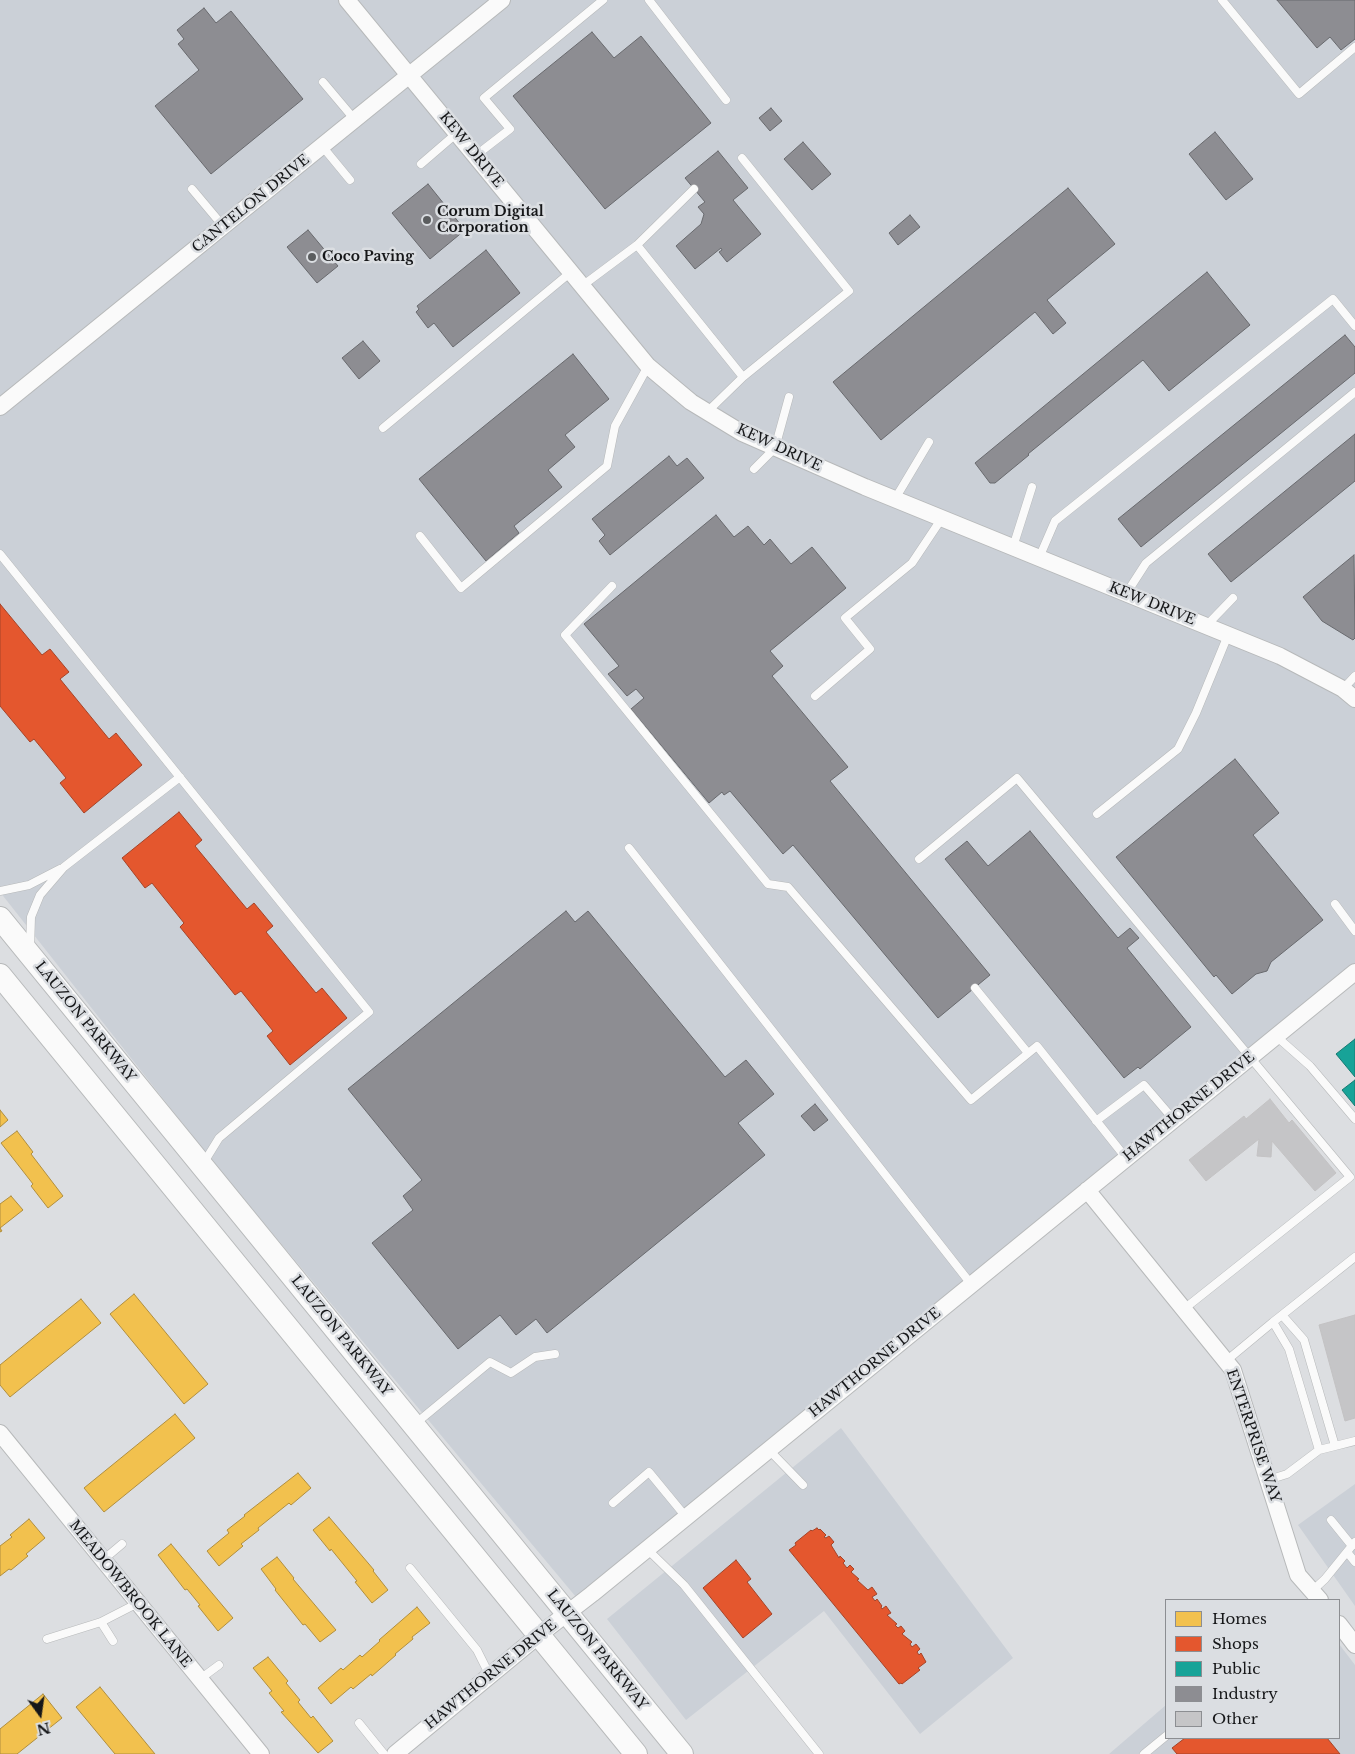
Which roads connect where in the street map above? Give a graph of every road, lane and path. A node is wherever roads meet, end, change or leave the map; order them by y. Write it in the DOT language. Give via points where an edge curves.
graph roads {
  1 [pos="347,0"];
  2 [pos="502,0"];
  3 [pos="603,0"];
  4 [pos="649,0"];
  5 [pos="1222,0"];
  6 [pos="1355,47"];
  7 [pos="409,76"];
  8 [pos="323,82"];
  9 [pos="726,100"];
  10 [pos="355,120"];
  11 [pos="457,134"];
  12 [pos="322,146"];
  13 [pos="475,156"];
  14 [pos="742,158"];
  15 [pos="421,164"];
  16 [pos="350,180"];
  17 [pos="192,189"];
  18 [pos="694,189"];
  19 [pos="223,226"];
  20 [pos="637,245"];
  21 [pos="571,272"];
  22 [pos="582,286"];
  23 [pos="1355,326"];
  24 [pos="648,366"];
  25 [pos="743,377"];
  26 [pos="1355,392"];
  27 [pos="789,398"];
  28 [pos="0,407"];
  29 [pos="708,412"];
  30 [pos="383,428"];
  31 [pos="929,442"];
  32 [pos="775,448"];
  33 [pos="754,469"];
  34 [pos="1032,487"];
  35 [pos="895,499"];
  36 [pos="942,518"];
  37 [pos="420,536"];
  38 [pos="1013,547"];
  39 [pos="0,554"];
  40 [pos="1039,558"];
  41 [pos="612,586"];
  42 [pos="1126,594"];
  43 [pos="1233,598"];
  44 [pos="1206,626"];
  45 [pos="1228,635"];
  46 [pos="1355,676"];
  47 [pos="1349,694"];
  48 [pos="815,696"];
  49 [pos="180,778"];
  50 [pos="1097,814"];
  51 [pos="629,848"];
  52 [pos="920,859"];
  53 [pos="64,867"];
  54 [pos="0,891"];
  55 [pos="1335,904"];
  56 [pos="0,918"];
  57 [pos="1355,931"];
  58 [pos="29,954"];
  59 [pos="1355,972"];
  60 [pos="0,975"];
  61 [pos="975,988"];
  62 [pos="1276,1036"];
  63 [pos="1028,1054"];
  64 [pos="1250,1058"];
  65 [pos="1355,1119"];
  66 [pos="1174,1120"];
  67 [pos="1096,1121"];
  68 [pos="1126,1158"];
  69 [pos="202,1166"];
  70 [pos="1087,1190"];
  71 [pos="1355,1257"];
  72 [pos="971,1284"];
  73 [pos="1184,1309"];
  74 [pos="1282,1315"];
  75 [pos="1273,1322"];
  76 [pos="555,1354"];
  77 [pos="1226,1361"];
  78 [pos="413,1425"];
  79 [pos="0,1433"];
  80 [pos="1355,1441"];
  81 [pos="1335,1446"];
  82 [pos="769,1450"];
  83 [pos="1319,1450"];
  84 [pos="1268,1480"];
  85 [pos="803,1485"];
  86 [pos="613,1503"];
  87 [pos="686,1517"];
  88 [pos="1331,1520"];
  89 [pos="122,1544"];
  90 [pos="1352,1547"];
  91 [pos="648,1548"];
  92 [pos="103,1560"];
  93 [pos="1355,1562"];
  94 [pos="410,1568"];
  95 [pos="1316,1595"];
  96 [pos="138,1603"];
  97 [pos="567,1614"];
  98 [pos="102,1622"];
  99 [pos="1340,1625"];
  100 [pos="539,1635"];
  101 [pos="47,1639"];
  102 [pos="113,1641"];
  103 [pos="1355,1645"];
  104 [pos="219,1665"];
  105 [pos="490,1676"];
  106 [pos="200,1679"];
  107 [pos="359,1723"];
  108 [pos="1165,1737"];
  109 [pos="261,1754"];
  110 [pos="384,1754"];
  111 [pos="395,1754"];
  112 [pos="636,1754"];
  113 [pos="682,1754"];
  114 [pos="819,1754"];
  115 [pos="1144,1754"];
  1 -- 7 [label="street, KEW DRIVE"];
  2 -- 7 [label="street, CANTELON DRIVE"];
  3 -- 13 [label="lane" via="484,98 510,129"];
  4 -- 9 [label="lane"];
  5 -- 6 [label="lane" via="1298,94"];
  7 -- 10 [label="street, CANTELON DRIVE"];
  7 -- 11 [label="street, KEW DRIVE"];
  8 -- 10 [label="lane"];
  10 -- 12 [label="street, CANTELON DRIVE"];
  11 -- 13 [label="street, KEW DRIVE"];
  11 -- 15 [label="lane"];
  12 -- 16 [label="lane"];
  12 -- 19 [label="street, CANTELON DRIVE"];
  13 -- 21 [label="street, KEW DRIVE"];
  14 -- 25 [label="lane" via="848,291"];
  17 -- 19 [label="lane"];
  18 -- 20 [label="lane"];
  19 -- 28 [label="street, CANTELON DRIVE"];
  20 -- 22 [label="lane"];
  20 -- 25 [label="lane"];
  21 -- 22 [label="street, KEW DRIVE"];
  21 -- 30 [label="lane"];
  22 -- 24 [label="street, KEW DRIVE"];
  23 -- 40 [label="lane" via="1333,299 1055,521"];
  24 -- 29 [label="street, KEW DRIVE"];
  24 -- 37 [label="lane" via="615,426 607,466 461,588"];
  25 -- 29 [label="lane"];
  26 -- 42 [label="lane" via="1146,563"];
  27 -- 32 [label="lane"];
  29 -- 32 [label="street, KEW DRIVE"];
  31 -- 35 [label="lane"];
  32 -- 33 [label="lane"];
  32 -- 35 [label="street, KEW DRIVE"];
  34 -- 38 [label="lane"];
  35 -- 36 [label="street, KEW DRIVE"];
  36 -- 38 [label="street, KEW DRIVE"];
  36 -- 48 [label="lane" via="912,563 845,618 870,649"];
  38 -- 40 [label="street, KEW DRIVE"];
  39 -- 49 [label="lane"];
  40 -- 42 [label="street, KEW DRIVE"];
  41 -- 63 [label="lane" via="565,635 768,884 788,887 971,1100"];
  42 -- 44 [label="street, KEW DRIVE"];
  43 -- 44 [label="lane"];
  44 -- 45 [label="street, KEW DRIVE"];
  45 -- 47 [label="street, KEW DRIVE" via="1280,656"];
  45 -- 50 [label="lane" via="1178,749"];
  46 -- 47 [label="lane"];
  49 -- 53 [label="lane"];
  49 -- 69 [label="lane" via="369,1012 219,1138"];
  51 -- 72 [label="lane"];
  52 -- 64 [label="lane" via="1017,778"];
  53 -- 54 [label="lane" via="29,885"];
  53 -- 58 [label="lane" via="40,895 31,917"];
  55 -- 57 [label="lane"];
  56 -- 58 [label="main road, LAUZON PARKWAY"];
  58 -- 69 [label="main road, LAUZON PARKWAY"];
  59 -- 62 [label="street, HAWTHORNE DRIVE"];
  60 -- 100 [label="main road"];
  61 -- 63 [label="lane"];
  62 -- 64 [label="street, HAWTHORNE DRIVE"];
  62 -- 65 [label="lane" via="1310,1066"];
  63 -- 67 [label="lane" via="1037,1046"];
  64 -- 66 [label="street, HAWTHORNE DRIVE"];
  64 -- 73 [label="lane" via="1350,1177"];
  66 -- 67 [label="lane" via="1144,1086"];
  66 -- 68 [label="street, HAWTHORNE DRIVE"];
  67 -- 68 [label="lane"];
  68 -- 70 [label="street, HAWTHORNE DRIVE"];
  69 -- 78 [label="main road, LAUZON PARKWAY"];
  70 -- 72 [label="street, HAWTHORNE DRIVE"];
  70 -- 73 [label="street, ENTERPRISE WAY"];
  71 -- 74 [label="lane"];
  72 -- 82 [label="street, HAWTHORNE DRIVE"];
  73 -- 77 [label="street, ENTERPRISE WAY"];
  74 -- 75 [label="lane"];
  74 -- 81 [label="lane" via="1304,1340"];
  75 -- 77 [label="lane"];
  75 -- 83 [label="lane" via="1289,1349"];
  76 -- 78 [label="lane" via="535,1357 511,1373 490,1362"];
  77 -- 84 [label="street, ENTERPRISE WAY" via="1233,1370"];
  78 -- 97 [label="main road, LAUZON PARKWAY"];
  79 -- 92 [label="street, MEADOWBROOK LANE"];
  80 -- 81 [label="lane"];
  81 -- 83 [label="lane"];
  82 -- 85 [label="lane"];
  82 -- 87 [label="street, HAWTHORNE DRIVE"];
  83 -- 84 [label="lane" via="1287,1474"];
  84 -- 95 [label="street, ENTERPRISE WAY" via="1298,1575"];
  86 -- 87 [label="lane" via="649,1472"];
  87 -- 91 [label="street, HAWTHORNE DRIVE"];
  88 -- 90 [label="lane"];
  89 -- 92 [label="lane"];
  90 -- 93 [label="lane"];
  90 -- 95 [label="lane"];
  91 -- 97 [label="street, HAWTHORNE DRIVE"];
  91 -- 114 [label="lane" via="684,1585"];
  92 -- 96 [label="street, MEADOWBROOK LANE"];
  94 -- 105 [label="lane" via="477,1650"];
  96 -- 98 [label="lane"];
  96 -- 106 [label="street, MEADOWBROOK LANE"];
  97 -- 100 [label="street, HAWTHORNE DRIVE"];
  97 -- 113 [label="main road, LAUZON PARKWAY"];
  98 -- 101 [label="lane"];
  98 -- 102 [label="lane"];
  99 -- 103 [label="street"];
  100 -- 105 [label="street, HAWTHORNE DRIVE"];
  100 -- 112 [label="main road"];
  104 -- 106 [label="lane"];
  105 -- 111 [label="street, HAWTHORNE DRIVE"];
  106 -- 109 [label="street, MEADOWBROOK LANE"];
  107 -- 110 [label="lane"];
  108 -- 115 [label="lane"];
}
